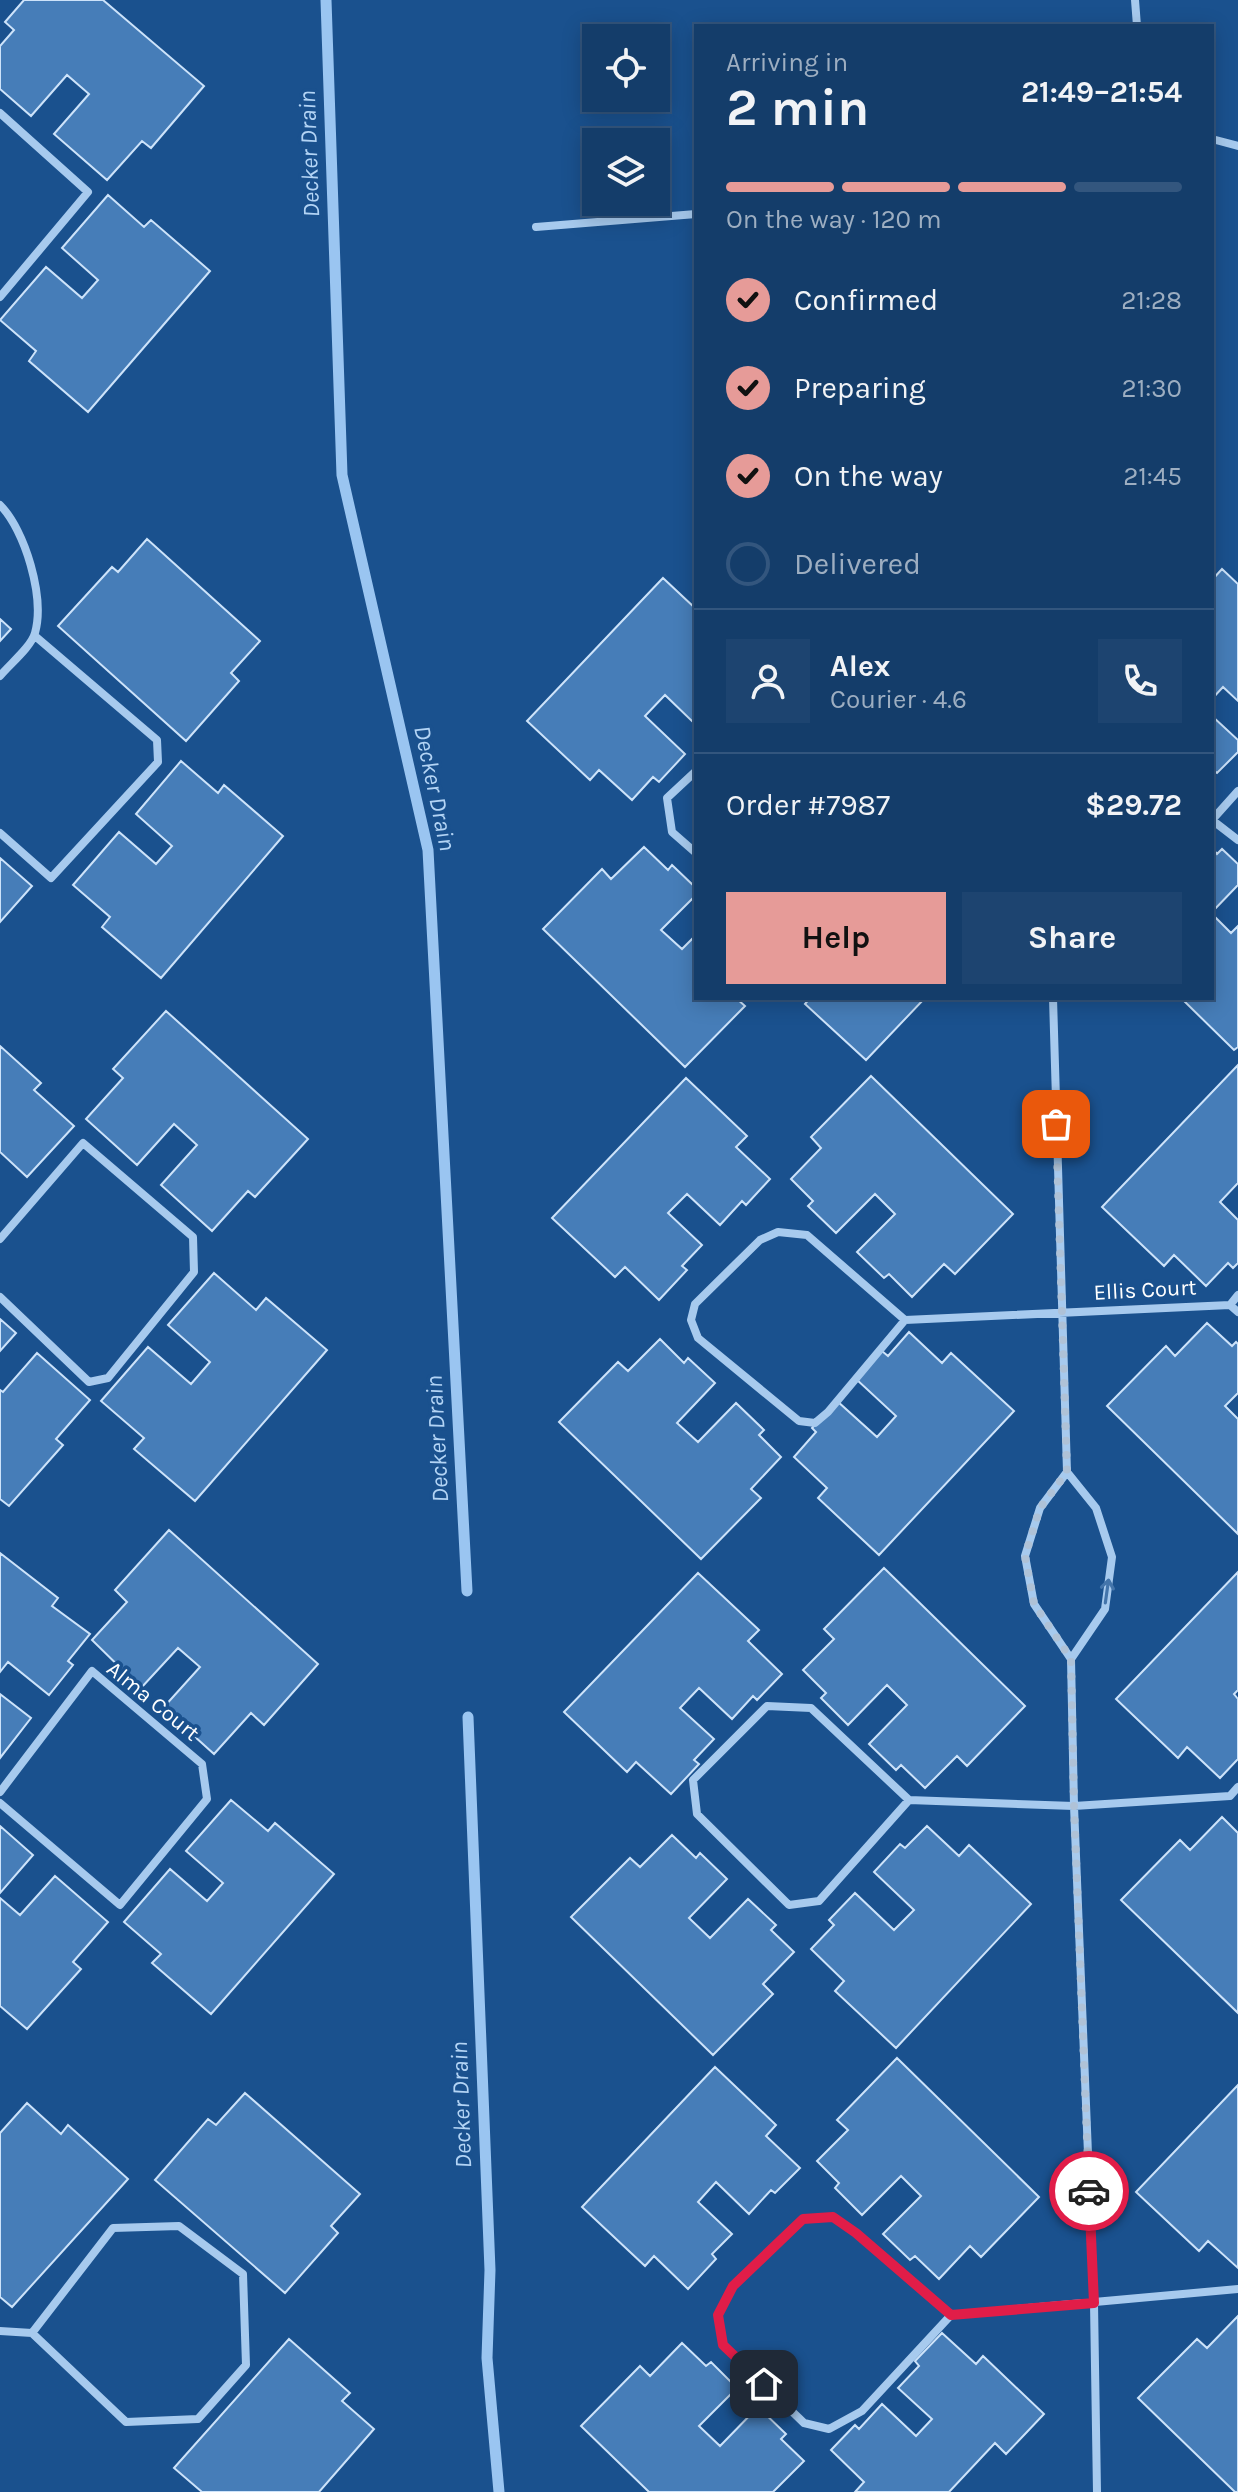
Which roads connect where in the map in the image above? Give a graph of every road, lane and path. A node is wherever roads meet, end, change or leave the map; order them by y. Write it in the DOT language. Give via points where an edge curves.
graph roads {
  1 [pos="1135,0"];
  2 [pos="1137,24"];
  3 [pos="0,113"];
  4 [pos="1214,140"];
  5 [pos="1238,146"];
  6 [pos="694,214"];
  7 [pos="536,227"];
  8 [pos="0,297"];
  9 [pos="0,505"];
  10 [pos="35,636"];
  11 [pos="0,676"];
  12 [pos="694,773"];
  13 [pos="1238,791"];
  14 [pos="1214,818"];
  15 [pos="1214,822"];
  16 [pos="0,833"];
  17 [pos="1238,840"];
  18 [pos="694,851"];
  19 [pos="1053,1000"];
  20 [pos="0,1239"];
  21 [pos="1238,1295"];
  22 [pos="0,1297"];
  23 [pos="1230,1305"];
  24 [pos="1062,1312"];
  25 [pos="1238,1312"];
  26 [pos="905,1320"];
  27 [pos="1067,1472"];
  28 [pos="1071,1659"];
  29 [pos="1238,1787"];
  30 [pos="0,1792"];
  31 [pos="1230,1796"];
  32 [pos="909,1800"];
  33 [pos="0,1803"];
  34 [pos="1238,1803"];
  35 [pos="1074,1806"];
  36 [pos="1238,2289"];
  37 [pos="1094,2303"];
  38 [pos="951,2315"];
  39 [pos="0,2331"];
  40 [pos="32,2333"];
  41 [pos="1097,2492"];
  1 -- 2 [label="street"];
  3 -- 8 [label="street" via="88,192"];
  4 -- 5 [label="street"];
  6 -- 7 [label="street"];
  9 -- 10 [label="street" via="26,548 38,609"];
  10 -- 11 [label="street"];
  10 -- 16 [label="street" via="157,740 158,762 51,878"];
  12 -- 18 [label="street" via="667,798 672,832"];
  13 -- 14 [label="street"];
  15 -- 17 [label="street"];
  19 -- 24 [label="street"];
  20 -- 22 [label="street" via="83,1143 193,1237 194,1272 108,1378 89,1382"];
  21 -- 23 [label="street, Ellis Court"];
  23 -- 24 [label="street, Ellis Court"];
  23 -- 25 [label="street, Ellis Court"];
  24 -- 26 [label="street, Ellis Court"];
  24 -- 27 [label="street"];
  26 -- 26 [label="street" via="815,1423 799,1421 698,1338 691,1320 695,1304 760,1240 778,1232 807,1235"];
  27 -- 28 [label="street" via="1040,1508 1025,1556 1034,1604"];
  28 -- 27 [label="street, one-way" via="1105,1609 1112,1557 1096,1508"];
  28 -- 35 [label="street"];
  29 -- 31 [label="street"];
  30 -- 33 [label="street, Alma Court" via="92,1671 202,1764 207,1799 120,1905"];
  31 -- 34 [label="street"];
  31 -- 35 [label="street"];
  32 -- 32 [label="street" via="811,1708 767,1706 693,1780 697,1814 789,1905 819,1901"];
  32 -- 35 [label="street"];
  35 -- 37 [label="street"];
  36 -- 37 [label="street"];
  37 -- 38 [label="street"];
  37 -- 41 [label="street"];
  38 -- 38 [label="street" via="833,2217 803,2219 733,2286 718,2315 723,2345 804,2423 829,2429 862,2411"];
  39 -- 40 [label="street"];
  40 -- 40 [label="street" via="113,2228 179,2226 243,2274 246,2365 198,2419 126,2422"];
}
